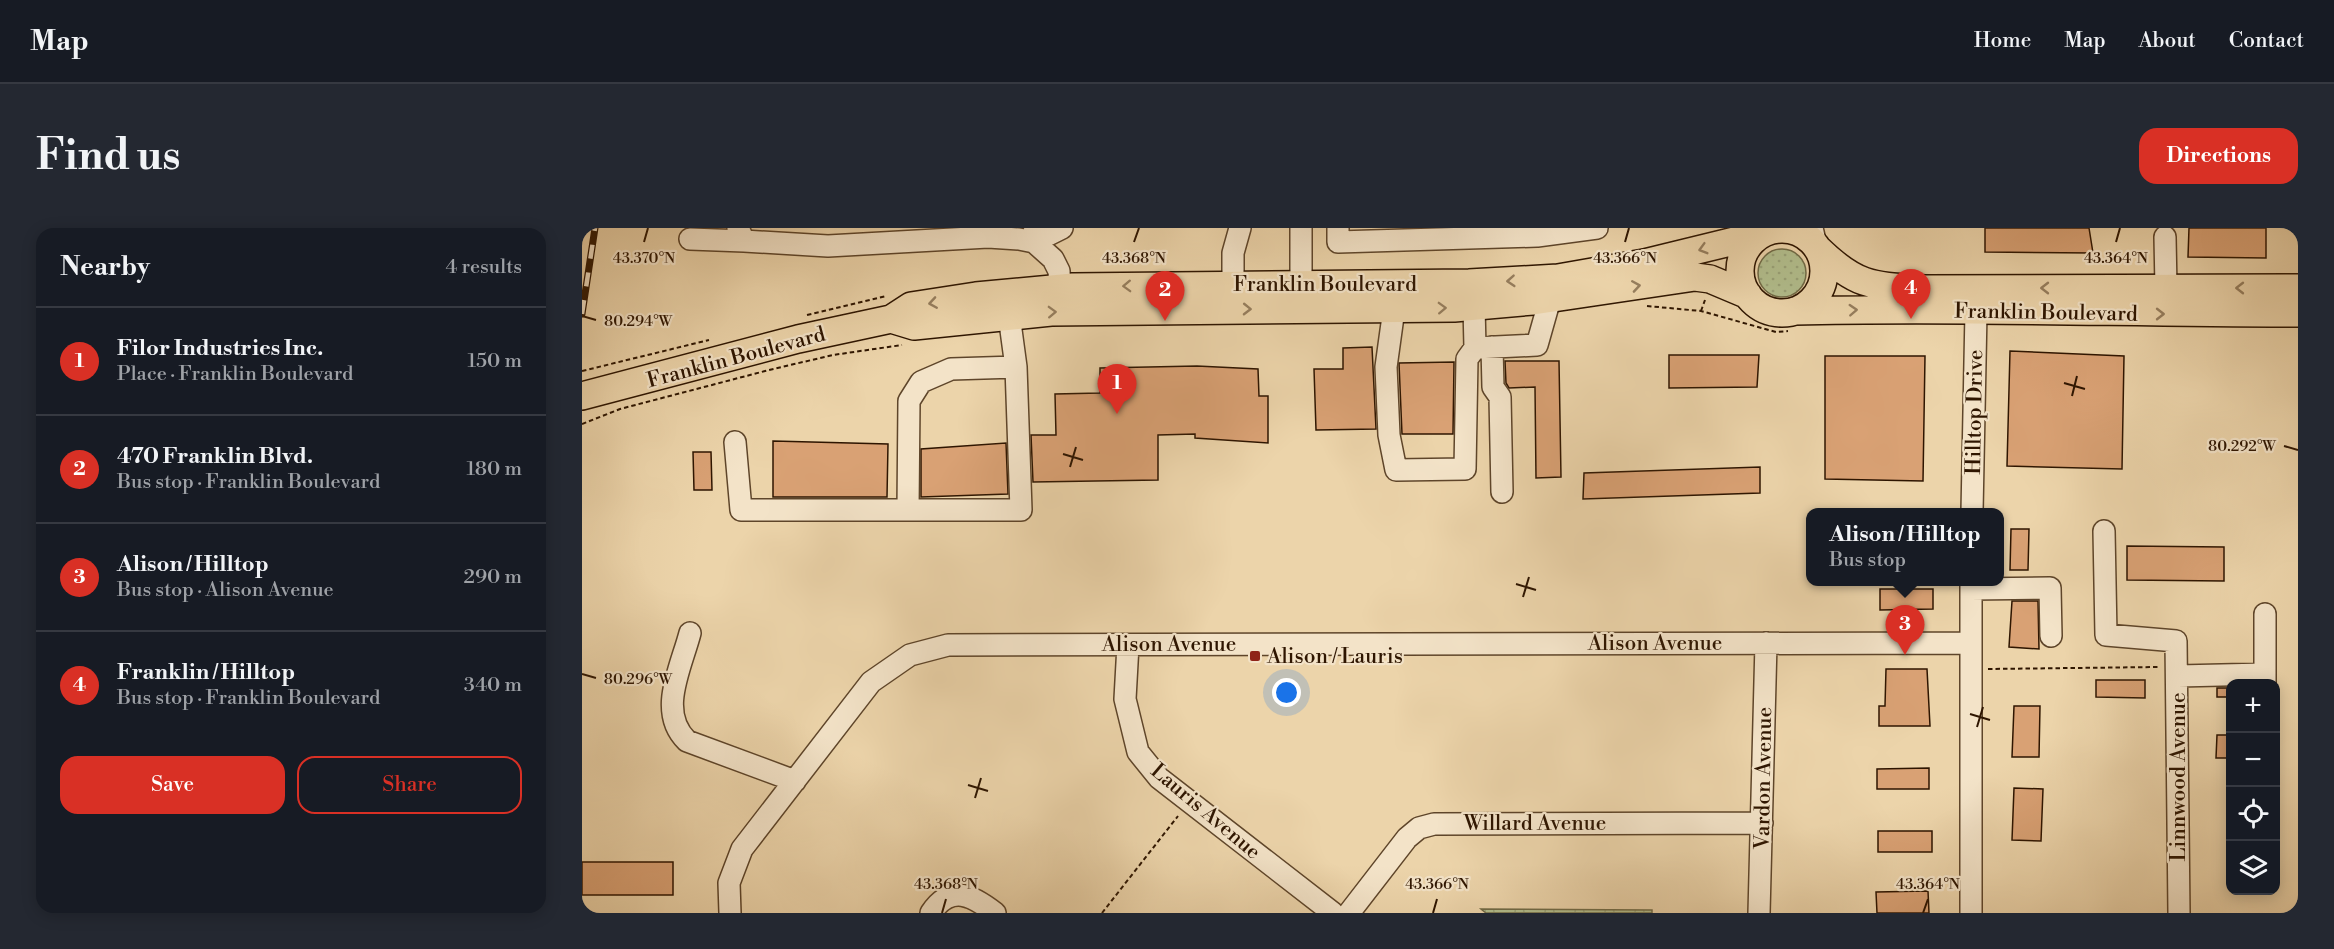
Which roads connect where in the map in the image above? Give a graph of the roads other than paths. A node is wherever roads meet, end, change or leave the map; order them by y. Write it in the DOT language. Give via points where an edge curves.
graph roads {
  1 [pos="1062,228"];
  2 [pos="1240,228"];
  3 [pos="1301,228"];
  4 [pos="1338,228"];
  5 [pos="1596,228"];
  6 [pos="988,233"];
  7 [pos="1752,233"];
  8 [pos="741,234"];
  9 [pos="1034,235"];
  10 [pos="2164,237"];
  11 [pos="690,239"];
  12 [pos="1816,241"];
  13 [pos="1301,284"];
  14 [pos="1233,285"];
  15 [pos="2166,288"];
  16 [pos="2298,288"];
  17 [pos="1060,289"];
  18 [pos="1748,295"];
  19 [pos="1550,299"];
  20 [pos="1474,306"];
  21 [pos="1394,309"];
  22 [pos="1976,312"];
  23 [pos="2298,313"];
  24 [pos="1012,315"];
  25 [pos="891,320"];
  26 [pos="1797,321"];
  27 [pos="1481,344"];
  28 [pos="1016,367"];
  29 [pos="582,396"];
  30 [pos="735,442"];
  31 [pos="1502,492"];
  32 [pos="1972,508"];
  33 [pos="908,510"];
  34 [pos="2104,531"];
  35 [pos="1971,586"];
  36 [pos="2265,614"];
  37 [pos="690,633"];
  38 [pos="2051,636"];
  39 [pos="1766,643"];
  40 [pos="1970,643"];
  41 [pos="1128,645"];
  42 [pos="2178,672"];
  43 [pos="2265,679"];
  44 [pos="795,781"];
  45 [pos="1761,823"];
  46 [pos="730,913"];
  47 [pos="931,913"];
  48 [pos="996,913"];
  49 [pos="1333,913"];
  50 [pos="1349,913"];
  51 [pos="1759,913"];
  52 [pos="1971,913"];
  53 [pos="2179,913"];
  1 -- 9 [label="street"];
  2 -- 14 [label="street" via="1233,253"];
  3 -- 13 [label="street"];
  4 -- 5 [label="street" via="1338,242 1537,236"];
  6 -- 8 [label="street" via="828,246"];
  6 -- 9 [label="street" via="1009,237"];
  7 -- 12 [label="main road" via="1784,230"];
  7 -- 13 [label="main road, Franklin Boulevard, one-way" via="1644,263 1558,278"];
  7 -- 18 [label="main road" via="1741,269"];
  8 -- 11 [label="street"];
  9 -- 17 [label="street" via="1059,271"];
  10 -- 15 [label="street"];
  15 -- 12 [label="main road, Franklin Boulevard, one-way" via="1872,286 1839,270"];
  12 -- 26 [label="main road" via="1824,270 1822,284"];
  13 -- 14 [label="main road, Franklin Boulevard"];
  14 -- 17 [label="main road, Franklin Boulevard, one-way"];
  16 -- 15 [label="main road, Franklin Boulevard, one-way"];
  17 -- 25 [label="main road, Franklin Boulevard, one-way" via="911,306"];
  19 -- 18 [label="main road, Franklin Boulevard, one-way" via="1695,277"];
  18 -- 26 [label="main road" via="1768,311"];
  19 -- 20 [label="main road, Franklin Boulevard"];
  19 -- 27 [label="street" via="1537,345"];
  21 -- 20 [label="main road, Franklin Boulevard, one-way"];
  20 -- 27 [label="street"];
  24 -- 21 [label="main road, Franklin Boulevard, one-way" via="1103,310"];
  21 -- 27 [label="street" via="1386,367 1389,435 1396,471 1465,469 1467,359"];
  22 -- 23 [label="main road, Franklin Boulevard, one-way"];
  26 -- 22 [label="main road, Franklin Boulevard, one-way" via="1876,308"];
  22 -- 32 [label="street, Hilltop Drive"];
  24 -- 25 [label="main road, Franklin Boulevard" via="914,326"];
  24 -- 28 [label="street"];
  25 -- 29 [label="main road, Franklin Boulevard" via="798,339"];
  27 -- 31 [label="street" via="1492,387 1500,397"];
  28 -- 33 [label="street" via="951,369 921,382 909,402"];
  28 -- 33 [label="street" via="1021,510"];
  30 -- 33 [label="street" via="741,510"];
  34 -- 42 [label="street, Linnwood Avenue" via="2106,635 2176,641"];
  35 -- 38 [label="street" via="2050,588"];
  35 -- 40 [label="street"];
  36 -- 43 [label="street"];
  37 -- 44 [label="street" via="671,704 676,730 687,741"];
  39 -- 40 [label="street, Alison Avenue"];
  39 -- 41 [label="street, Alison Avenue"];
  39 -- 45 [label="street, Vardon Avenue"];
  40 -- 52 [label="street"];
  41 -- 44 [label="street, Alison Avenue" via="948,645 910,655 871,681"];
  41 -- 49 [label="street, Lauris Avenue" via="1125,699 1138,752 1159,778"];
  42 -- 43 [label="street"];
  42 -- 53 [label="street, Linnwood Avenue"];
  44 -- 46 [label="street, Alison Avenue" via="742,849 729,883"];
  45 -- 50 [label="street, Willard Avenue" via="1434,824 1419,828 1407,838"];
  45 -- 51 [label="street, Vardon Avenue"];
  47 -- 48 [label="street" via="948,896 962,895 975,898"];
}
